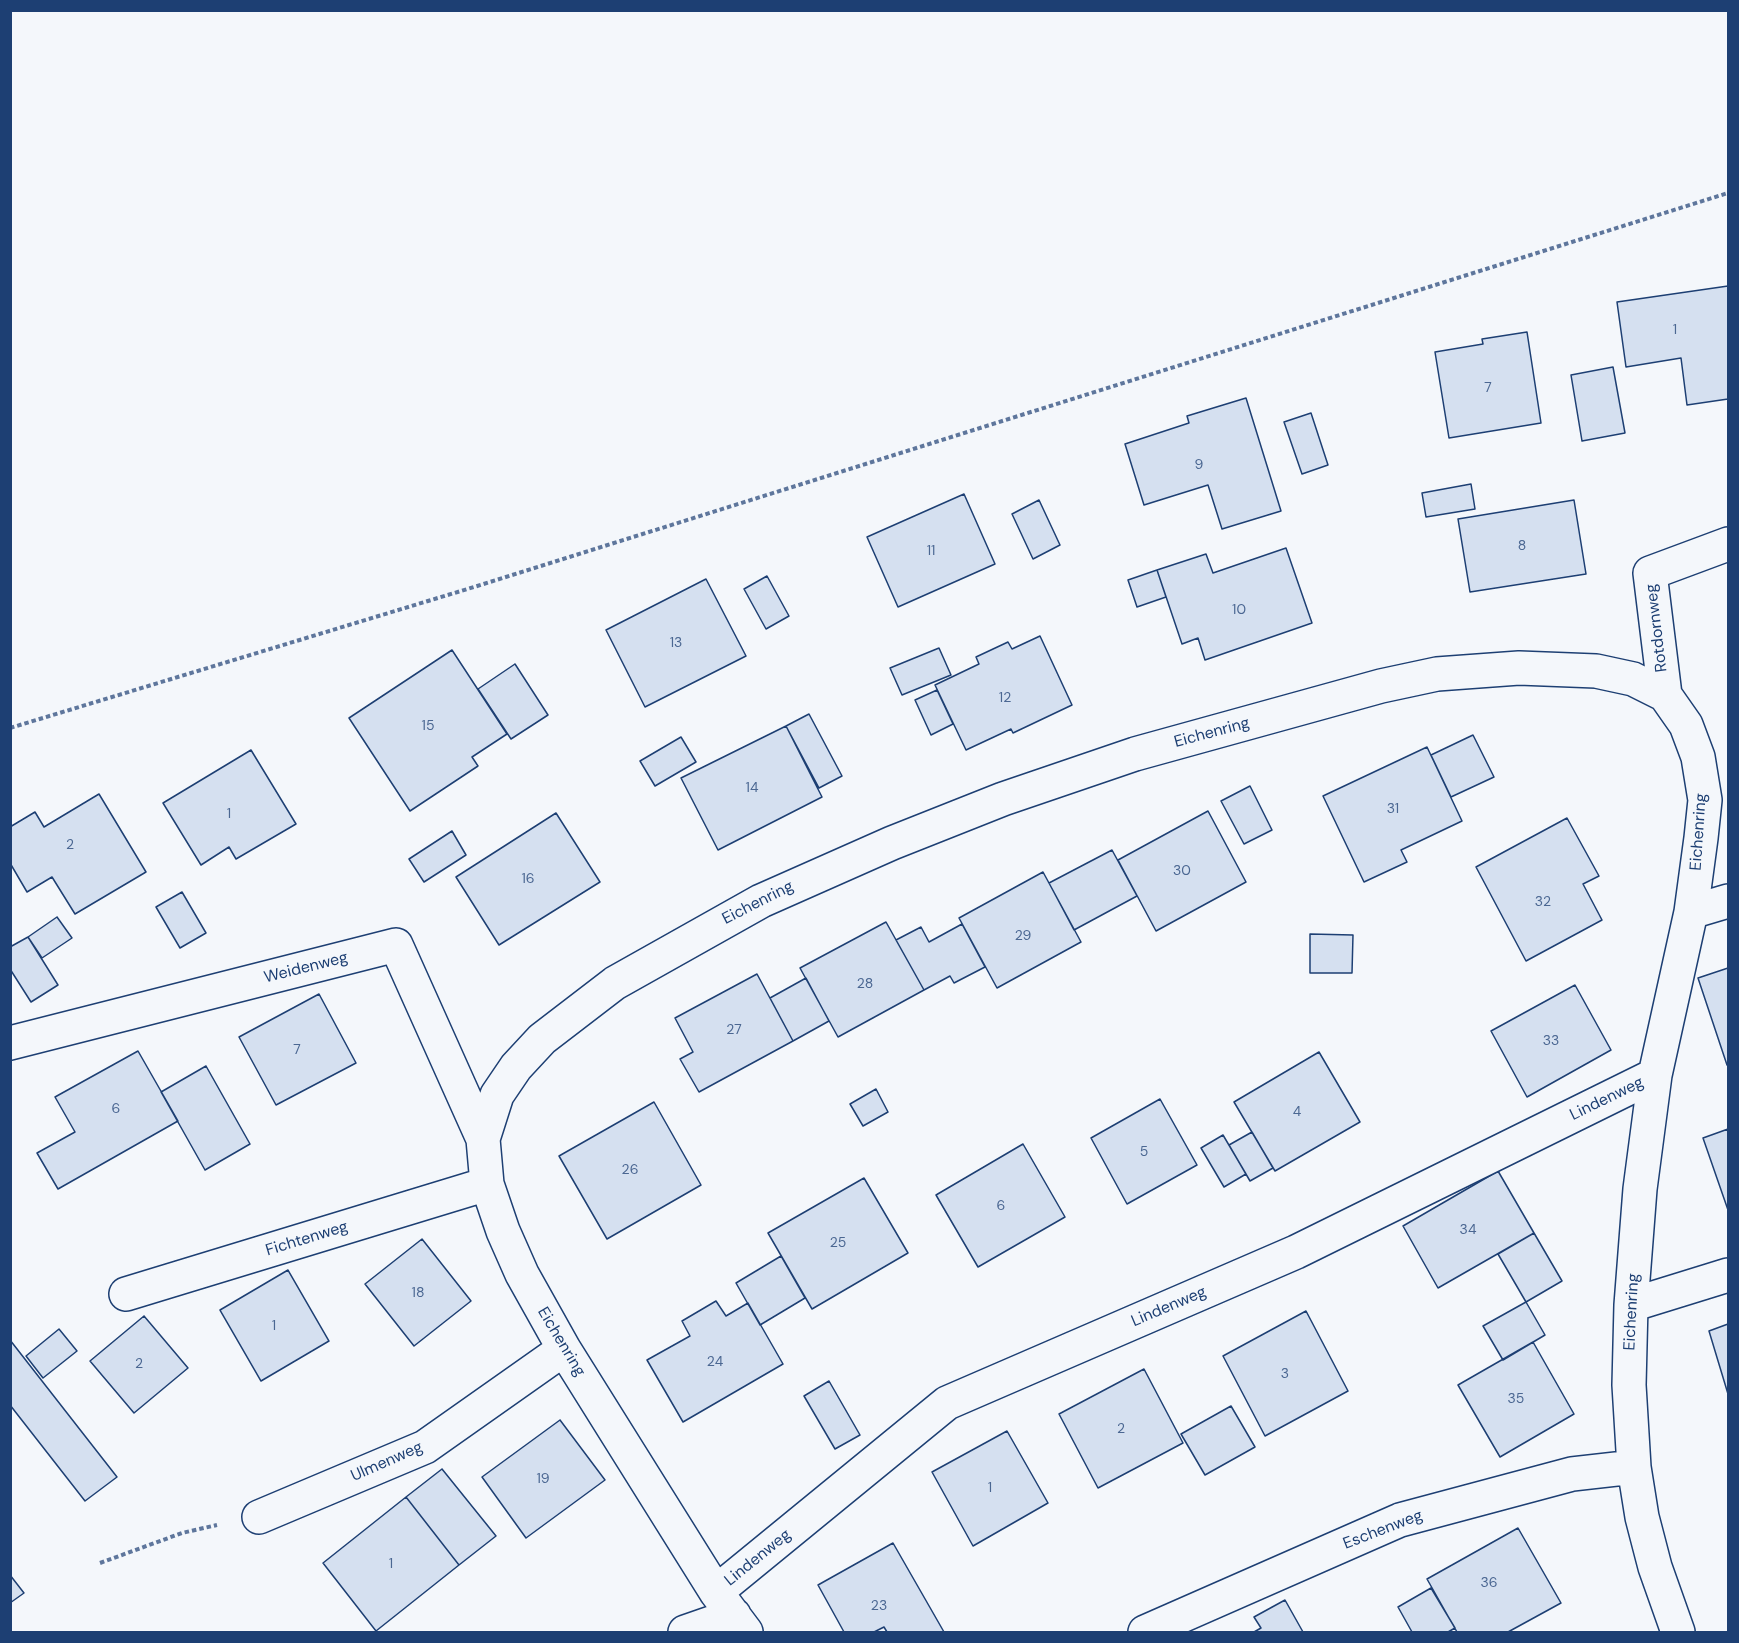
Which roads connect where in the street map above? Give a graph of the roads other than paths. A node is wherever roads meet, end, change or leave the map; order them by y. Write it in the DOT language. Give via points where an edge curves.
graph roads {
  1 [pos="1728,544"];
  2 [pos="1665,695"];
  3 [pos="1728,901"];
  4 [pos="1690,912"];
  5 [pos="10,1043"];
  6 [pos="1655,1075"];
  7 [pos="483,1139"];
  8 [pos="487,1184"];
  9 [pos="1728,1275"];
  10 [pos="126,1294"];
  11 [pos="1631,1305"];
  12 [pos="564,1349"];
  13 [pos="1634,1467"];
  14 [pos="259,1517"];
  15 [pos="732,1613"];
  16 [pos="685,1632"];
  17 [pos="1145,1632"];
  18 [pos="1678,1632"];
  1 -- 2 [label="street, Rotdornweg" via="1650,573"];
  2 -- 4 [label="street, Eichenring" via="1686,725 1698,757 1705,800"];
  2 -- 7 [label="street, Eichenring" via="1633,679 1596,671 1519,668 1437,674 1135,754 1003,799 811,877 615,982 542,1039 516,1067 497,1095"];
  3 -- 4 [label="street"];
  4 -- 6 [label="street, Eichenring"];
  5 -- 7 [label="street, Weidenweg" via="396,945"];
  6 -- 11 [label="street, Eichenring" via="1640,1189"];
  6 -- 15 [label="street, Lindenweg" via="1296,1252 947,1403"];
  7 -- 8 [label="street, Eichenring"];
  8 -- 10 [label="street, Fichtenweg"];
  8 -- 12 [label="street, Eichenring" via="522,1274"];
  9 -- 11 [label="street"];
  11 -- 13 [label="street, Eichenring" via="1629,1385"];
  12 -- 14 [label="street, Ulmenweg" via="424,1447"];
  12 -- 15 [label="street, Eichenring"];
  13 -- 17 [label="street, Eschenweg" via="1572,1474 1400,1520"];
  13 -- 18 [label="street, Eichenring" via="1655,1567"];
  15 -- 16 [label="street"];
}
